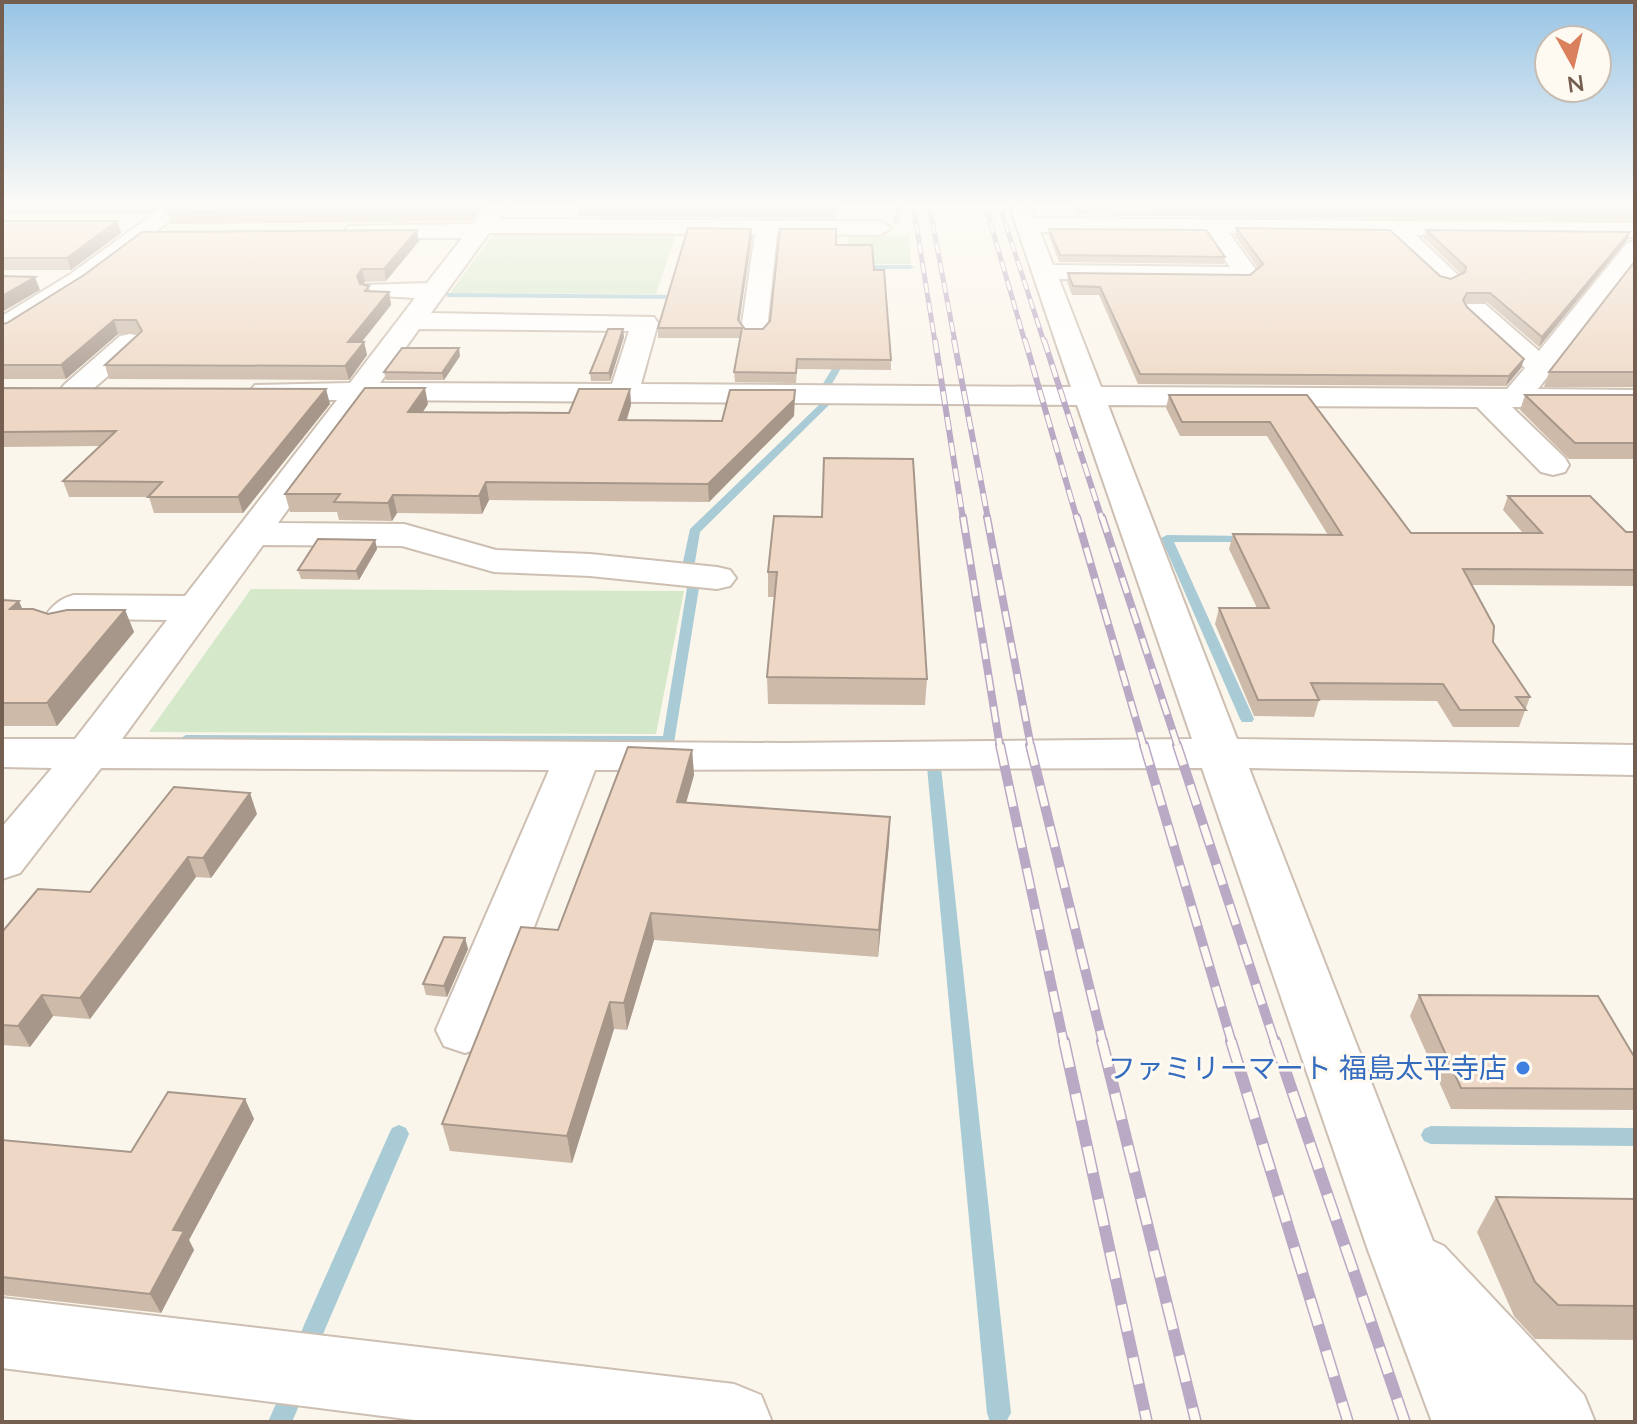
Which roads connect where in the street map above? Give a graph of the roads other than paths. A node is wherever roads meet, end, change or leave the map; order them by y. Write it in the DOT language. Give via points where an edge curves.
graph roads {
  1 [pos="89,270"];
  2 [pos="450,270"];
  3 [pos="762,270"];
  4 [pos="1244,270"];
  5 [pos="1441,270"];
  6 [pos="1616,270"];
  7 [pos="1045,272"];
  8 [pos="1449,278"];
  9 [pos="34,280"];
  10 [pos="78,280"];
  11 [pos="374,290"];
  12 [pos="435,291"];
  13 [pos="1476,309"];
  14 [pos="412,321"];
  15 [pos="2,328"];
  16 [pos="754,330"];
  17 [pos="130,342"];
  18 [pos="1540,367"];
  19 [pos="123,390"];
  20 [pos="234,391"];
  21 [pos="362,391"];
  22 [pos="624,393"];
  23 [pos="1090,397"];
  24 [pos="1500,399"];
  25 [pos="1635,399"];
  26 [pos="1553,465"];
  27 [pos="254,534"];
  28 [pos="717,578"];
  29 [pos="198,608"];
  30 [pos="60,623"];
  31 [pos="2,753"];
  32 [pos="1222,753"];
  33 [pos="87,755"];
  34 [pos="578,756"];
  35 [pos="1635,760"];
  36 [pos="2,861"];
  37 [pos="465,1030"];
  38 [pos="1402,1250"];
  39 [pos="2,1333"];
  40 [pos="734,1422"];
  41 [pos="1470,1422"];
  42 [pos="1557,1422"];
  1 -- 10 [label="street"];
  2 -- 12 [label="street"];
  3 -- 16 [label="street"];
  4 -- 7 [label="street" via="1247,274"];
  5 -- 8 [label="street"];
  6 -- 18 [label="street"];
  7 -- 23 [label="street"];
  9 -- 10 [label="street"];
  10 -- 15 [label="street"];
  11 -- 12 [label="street"];
  12 -- 14 [label="street"];
  13 -- 18 [label="street"];
  14 -- 21 [label="street"];
  14 -- 22 [label="street" via="645,323"];
  17 -- 19 [label="street" via="60,390"];
  18 -- 24 [label="street"];
  20 -- 21 [label="street"];
  21 -- 22 [label="street"];
  21 -- 27 [label="street"];
  22 -- 23 [label="street"];
  23 -- 24 [label="street"];
  23 -- 32 [label="street"];
  24 -- 25 [label="street"];
  24 -- 26 [label="street"];
  27 -- 28 [label="street" via="404,535 494,561"];
  27 -- 29 [label="street"];
  29 -- 30 [label="street" via="74,607"];
  29 -- 33 [label="street"];
  31 -- 33 [label="street"];
  32 -- 34 [label="street"];
  32 -- 35 [label="street"];
  32 -- 38 [label="street"];
  33 -- 34 [label="street"];
  33 -- 36 [label="street"];
  34 -- 37 [label="street"];
  38 -- 41 [label="street"];
  38 -- 42 [label="street"];
  39 -- 40 [label="street"];
}
